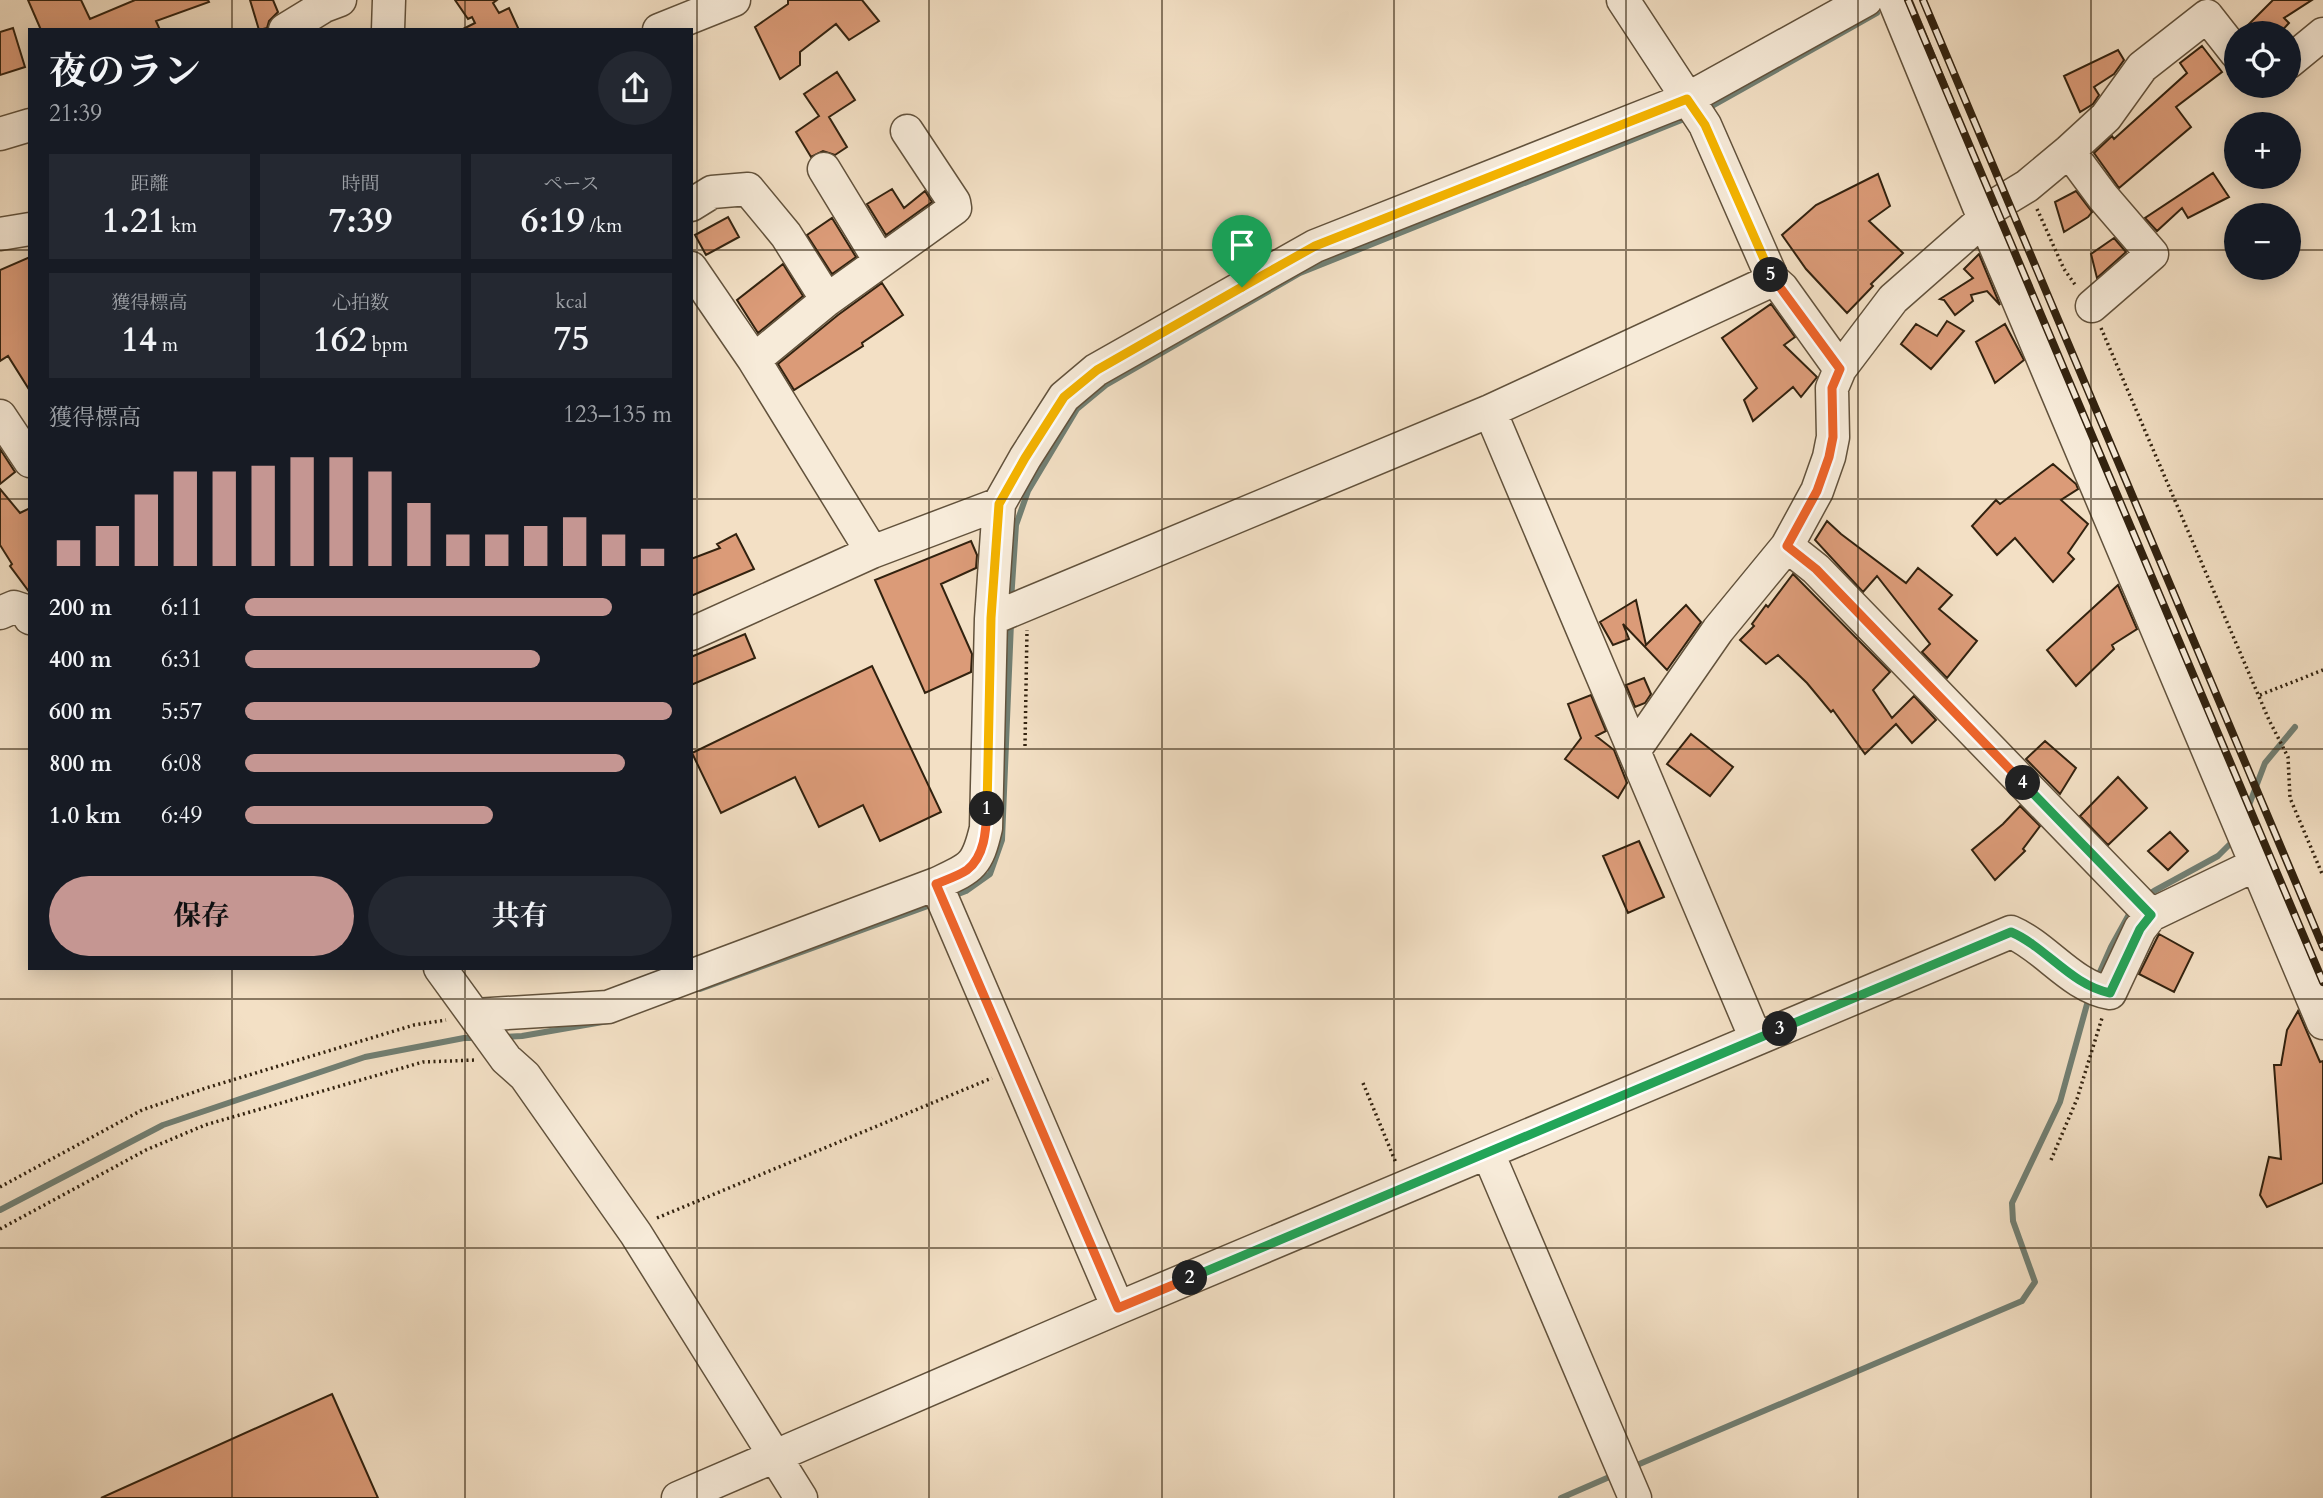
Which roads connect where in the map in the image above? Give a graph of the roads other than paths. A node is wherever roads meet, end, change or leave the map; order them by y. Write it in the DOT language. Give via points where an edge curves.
graph roads {
  1 [pos="340,0"];
  2 [pos="389,0"];
  3 [pos="734,0"];
  4 [pos="1623,0"];
  5 [pos="1866,0"];
  6 [pos="1895,0"];
  7 [pos="2201,8"];
  8 [pos="288,28"];
  9 [pos="388,28"];
  10 [pos="664,28"];
  11 [pos="2323,34"];
  12 [pos="2224,38"];
  13 [pos="2301,52"];
  14 [pos="1694,110"];
  15 [pos="28,126"];
  16 [pos="907,131"];
  17 [pos="0,134"];
  18 [pos="2069,151"];
  19 [pos="824,169"];
  20 [pos="693,204"];
  21 [pos="1984,219"];
  22 [pos="28,229"];
  23 [pos="0,234"];
  24 [pos="880,261"];
  25 [pos="693,271"];
  26 [pos="1773,280"];
  27 [pos="827,300"];
  28 [pos="2092,306"];
  29 [pos="754,360"];
  30 [pos="1840,369"];
  31 [pos="1490,411"];
  32 [pos="0,416"];
  33 [pos="28,458"];
  34 [pos="999,504"];
  35 [pos="1787,546"];
  36 [pos="872,552"];
  37 [pos="1011,610"];
  38 [pos="0,613"];
  39 [pos="28,614"];
  40 [pos="693,633"];
  41 [pos="1634,751"];
  42 [pos="2252,856"];
  43 [pos="942,895"];
  44 [pos="2142,905"];
  45 [pos="441,970"];
  46 [pos="477,1018"];
  47 [pos="2323,1023"];
  48 [pos="1756,1039"];
  49 [pos="1488,1153"];
  50 [pos="1118,1308"];
  51 [pos="776,1457"];
  52 [pos="1627,1478"];
  53 [pos="678,1498"];
  54 [pos="801,1498"];
  1 -- 8 [label="street"];
  2 -- 9 [label="street"];
  3 -- 10 [label="street"];
  4 -- 14 [label="street"];
  5 -- 14 [label="street"];
  6 -- 21 [label="street"];
  7 -- 12 [label="street"];
  7 -- 18 [label="street" via="2142,67 2106,117"];
  11 -- 13 [label="street"];
  14 -- 26 [label="street"];
  14 -- 34 [label="street" via="1315,246 1097,370 1064,397"];
  15 -- 17 [label="street"];
  16 -- 24 [label="street" via="955,208"];
  18 -- 21 [label="street" via="1994,206"];
  18 -- 28 [label="street" via="2152,254"];
  19 -- 24 [label="street"];
  20 -- 27 [label="street" via="712,192 748,189 786,235"];
  21 -- 30 [label="street" via="1893,299"];
  21 -- 42 [label="street"];
  22 -- 23 [label="street"];
  24 -- 27 [label="street"];
  25 -- 29 [label="street"];
  26 -- 30 [label="street"];
  26 -- 31 [label="street"];
  27 -- 29 [label="street"];
  29 -- 36 [label="street"];
  30 -- 35 [label="street" via="1832,388 1829,457 1817,491"];
  31 -- 37 [label="street"];
  31 -- 41 [label="street"];
  32 -- 33 [label="street"];
  34 -- 36 [label="street"];
  34 -- 37 [label="street"];
  35 -- 41 [label="street" via="1718,630"];
  35 -- 44 [label="street" via="1816,569"];
  36 -- 40 [label="street"];
  37 -- 43 [label="street" via="981,853"];
  38 -- 39 [label="street" via="13,607"];
  41 -- 48 [label="street"];
  42 -- 44 [label="street"];
  42 -- 47 [label="street"];
  43 -- 46 [label="street" via="608,1007"];
  43 -- 50 [label="street"];
  44 -- 48 [label="street" via="2140,929 2097,988 2011,932"];
  45 -- 46 [label="street"];
  46 -- 51 [label="street" via="502,1054 526,1076 632,1228"];
  48 -- 49 [label="street"];
  49 -- 50 [label="street"];
  49 -- 52 [label="street"];
  50 -- 51 [label="street"];
  51 -- 53 [label="street"];
  51 -- 54 [label="street"];
}
